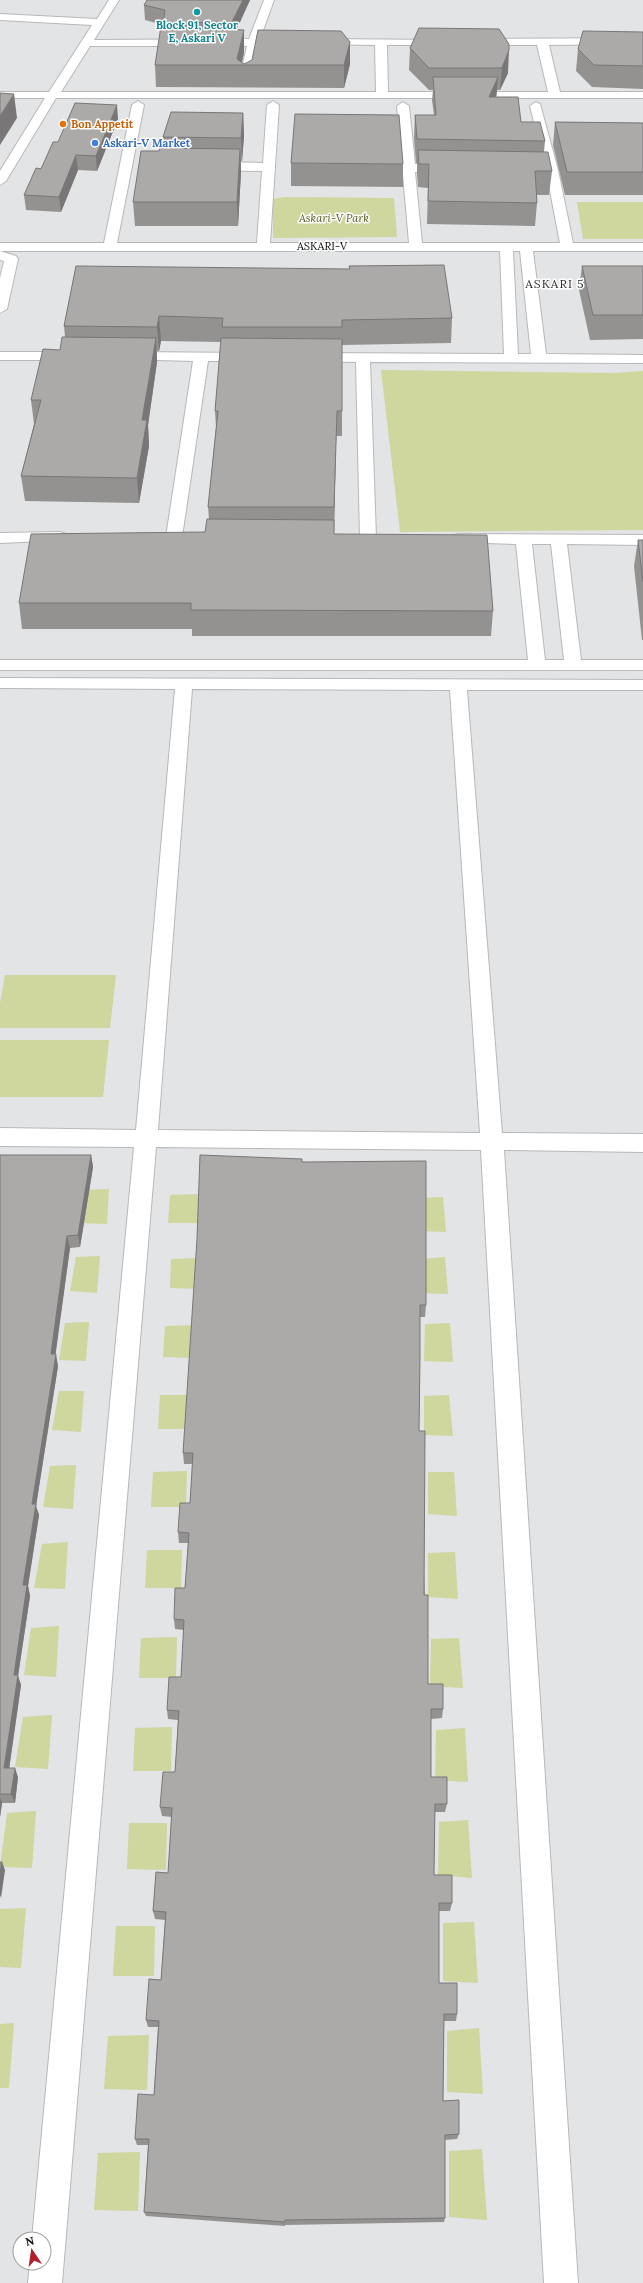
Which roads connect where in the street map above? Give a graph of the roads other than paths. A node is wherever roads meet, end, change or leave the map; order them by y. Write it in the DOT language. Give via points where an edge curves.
graph roads {
  1 [pos="114,0"];
  2 [pos="269,0"];
  3 [pos="0,17"];
  4 [pos="99,22"];
  5 [pos="542,41"];
  6 [pos="643,41"];
  7 [pos="253,42"];
  8 [pos="382,42"];
  9 [pos="450,42"];
  10 [pos="466,42"];
  11 [pos="85,43"];
  12 [pos="245,82"];
  13 [pos="0,94"];
  14 [pos="382,94"];
  15 [pos="555,95"];
  16 [pos="643,95"];
  17 [pos="49,100"];
  18 [pos="0,104"];
  19 [pos="138,105"];
  20 [pos="273,106"];
  21 [pos="403,106"];
  22 [pos="536,106"];
  23 [pos="643,106"];
  24 [pos="125,165"];
  25 [pos="141,166"];
  26 [pos="196,166"];
  27 [pos="4,167"];
  28 [pos="268,167"];
  29 [pos="409,168"];
  30 [pos="457,168"];
  31 [pos="536,169"];
  32 [pos="552,170"];
  33 [pos="0,182"];
  34 [pos="110,246"];
  35 [pos="263,246"];
  36 [pos="416,246"];
  37 [pos="0,247"];
  38 [pos="526,247"];
  39 [pos="567,247"];
  40 [pos="643,247"];
  41 [pos="506,248"];
  42 [pos="4,257"];
  43 [pos="256,260"];
  44 [pos="492,261"];
  45 [pos="508,261"];
  46 [pos="529,261"];
  47 [pos="544,261"];
  48 [pos="1,302"];
  49 [pos="0,356"];
  50 [pos="85,356"];
  51 [pos="116,356"];
  52 [pos="201,357"];
  53 [pos="263,357"];
  54 [pos="301,357"];
  55 [pos="363,357"];
  56 [pos="511,359"];
  57 [pos="539,359"];
  58 [pos="643,359"];
  59 [pos="79,537"];
  60 [pos="174,537"];
  61 [pos="0,538"];
  62 [pos="368,538"];
  63 [pos="445,539"];
  64 [pos="523,539"];
  65 [pos="558,539"];
  66 [pos="643,540"];
  67 [pos="0,665"];
  68 [pos="537,665"];
  69 [pos="556,665"];
  70 [pos="573,665"];
  71 [pos="643,665"];
  72 [pos="0,683"];
  73 [pos="184,683"];
  74 [pos="458,684"];
  75 [pos="558,685"];
  76 [pos="643,685"];
  77 [pos="0,1137"];
  78 [pos="146,1139"];
  79 [pos="492,1142"];
  80 [pos="643,1143"];
  81 [pos="45,2283"];
  82 [pos="561,2283"];
  1 -- 4 [label="street"];
  2 -- 7 [label="street"];
  3 -- 4 [label="street"];
  4 -- 11 [label="street"];
  5 -- 6 [label="street"];
  5 -- 10 [label="street"];
  5 -- 15 [label="street"];
  7 -- 8 [label="street"];
  7 -- 11 [label="street"];
  7 -- 12 [label="street"];
  8 -- 9 [label="street"];
  8 -- 14 [label="street"];
  11 -- 17 [label="street"];
  13 -- 17 [label="street"];
  14 -- 15 [label="street"];
  14 -- 17 [label="street"];
  15 -- 16 [label="street"];
  17 -- 18 [label="street"];
  17 -- 19 [label="street"];
  17 -- 27 [label="street"];
  19 -- 20 [label="street"];
  19 -- 24 [label="street"];
  20 -- 21 [label="street"];
  20 -- 28 [label="street"];
  21 -- 22 [label="street"];
  21 -- 29 [label="street"];
  22 -- 23 [label="street"];
  22 -- 32 [label="street"];
  24 -- 25 [label="street"];
  24 -- 34 [label="street"];
  26 -- 28 [label="street"];
  27 -- 33 [label="street"];
  28 -- 35 [label="street"];
  29 -- 30 [label="street"];
  29 -- 36 [label="street"];
  31 -- 32 [label="street"];
  32 -- 39 [label="street"];
  34 -- 35 [label="street, ASKARI-V"];
  34 -- 37 [label="street, ASKARI-V"];
  35 -- 36 [label="street, ASKARI-V"];
  36 -- 41 [label="street, ASKARI-V"];
  37 -- 42 [label="street" via="4,251"];
  38 -- 39 [label="street, ASKARI-V"];
  38 -- 41 [label="street, ASKARI-V"];
  38 -- 46 [label="street"];
  39 -- 40 [label="street, ASKARI-V"];
  41 -- 45 [label="street"];
  42 -- 43 [label="street"];
  42 -- 48 [label="street"];
  44 -- 45 [label="street"];
  45 -- 46 [label="street"];
  45 -- 56 [label="street"];
  46 -- 47 [label="street"];
  46 -- 57 [label="street"];
  49 -- 50 [label="street"];
  51 -- 52 [label="street"];
  52 -- 53 [label="street"];
  52 -- 60 [label="street"];
  54 -- 55 [label="street"];
  55 -- 56 [label="street"];
  55 -- 62 [label="street"];
  56 -- 57 [label="street"];
  57 -- 58 [label="street"];
  59 -- 61 [label="street"];
  63 -- 64 [label="street"];
  64 -- 65 [label="street"];
  64 -- 68 [label="street"];
  65 -- 66 [label="street"];
  65 -- 70 [label="street"];
  67 -- 68 [label="street"];
  68 -- 69 [label="street"];
  69 -- 70 [label="street"];
  69 -- 75 [label="street"];
  70 -- 71 [label="street"];
  72 -- 73 [label="street"];
  73 -- 74 [label="street"];
  73 -- 78 [label="street"];
  74 -- 75 [label="street"];
  74 -- 79 [label="street"];
  75 -- 76 [label="street"];
  77 -- 78 [label="street"];
  78 -- 79 [label="street"];
  78 -- 81 [label="street"];
  79 -- 80 [label="street"];
  79 -- 82 [label="street"];
}
